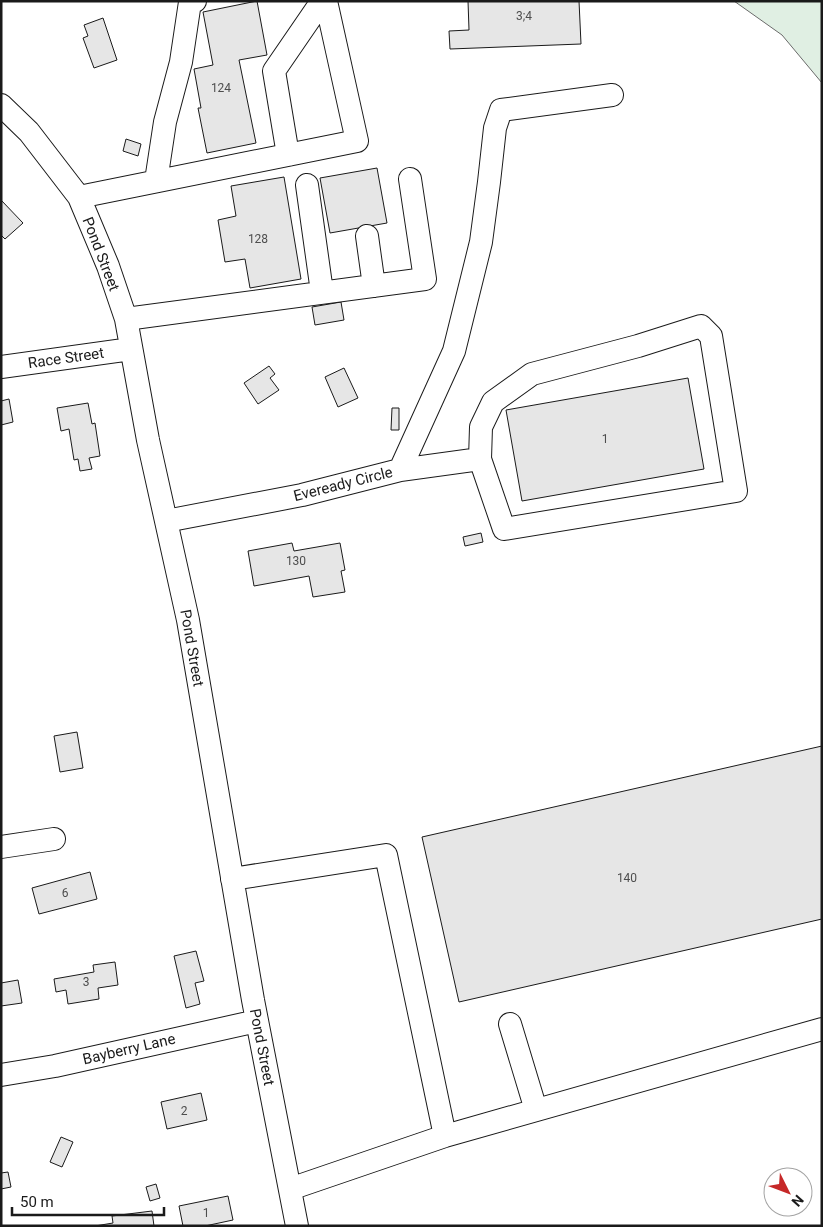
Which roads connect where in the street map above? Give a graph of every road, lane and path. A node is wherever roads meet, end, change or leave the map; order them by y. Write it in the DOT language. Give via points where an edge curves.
graph roads {
  1 [pos="195,1"];
  2 [pos="324,1"];
  3 [pos="612,94"];
  4 [pos="1,105"];
  5 [pos="288,155"];
  6 [pos="410,179"];
  7 [pos="156,181"];
  8 [pos="307,185"];
  9 [pos="79,197"];
  10 [pos="367,236"];
  11 [pos="374,286"];
  12 [pos="322,292"];
  13 [pos="126,319"];
  14 [pos="131,349"];
  15 [pos="1,367"];
  16 [pos="480,459"];
  17 [pos="400,470"];
  18 [pos="166,521"];
  19 [pos="54,839"];
  20 [pos="1,847"];
  21 [pos="232,879"];
  22 [pos="257,1021"];
  23 [pos="510,1024"];
  24 [pos="822,1029"];
  25 [pos="1,1076"];
  26 [pos="536,1110"];
  27 [pos="445,1136"];
  28 [pos="290,1189"];
  29 [pos="297,1226"];
  1 -- 7 [label="street" via="190,2"];
  2 -- 5 [label="street" via="274,71"];
  2 -- 5 [label="street" via="357,141"];
  3 -- 17 [label="street, Eveready Circle" via="501,110 495,128 481,242 454,351"];
  4 -- 9 [label="street, Pond Street" via="29,132"];
  5 -- 7 [label="street"];
  6 -- 11 [label="street" via="425,279"];
  7 -- 9 [label="street"];
  8 -- 12 [label="street"];
  9 -- 13 [label="street, Pond Street"];
  10 -- 11 [label="street"];
  11 -- 12 [label="street"];
  12 -- 13 [label="street"];
  13 -- 14 [label="street, Pond Street"];
  14 -- 15 [label="street, Race Street"];
  14 -- 18 [label="street, Pond Street"];
  16 -- 16 [label="street" via="504,529 736,491 711,336 701,326 532,374 493,402 481,427"];
  16 -- 17 [label="street"];
  17 -- 18 [label="street, Eveready Circle" via="302,495"];
  18 -- 21 [label="street, Pond Street" via="188,620"];
  19 -- 20 [label="street"];
  21 -- 22 [label="street, Pond Street"];
  21 -- 27 [label="street" via="386,855"];
  22 -- 25 [label="street, Bayberry Lane"];
  22 -- 28 [label="street, Pond Street"];
  23 -- 26 [label="street"];
  24 -- 26 [label="street"];
  26 -- 27 [label="street"];
  27 -- 28 [label="street"];
  28 -- 29 [label="street, Pond Street"];
}
